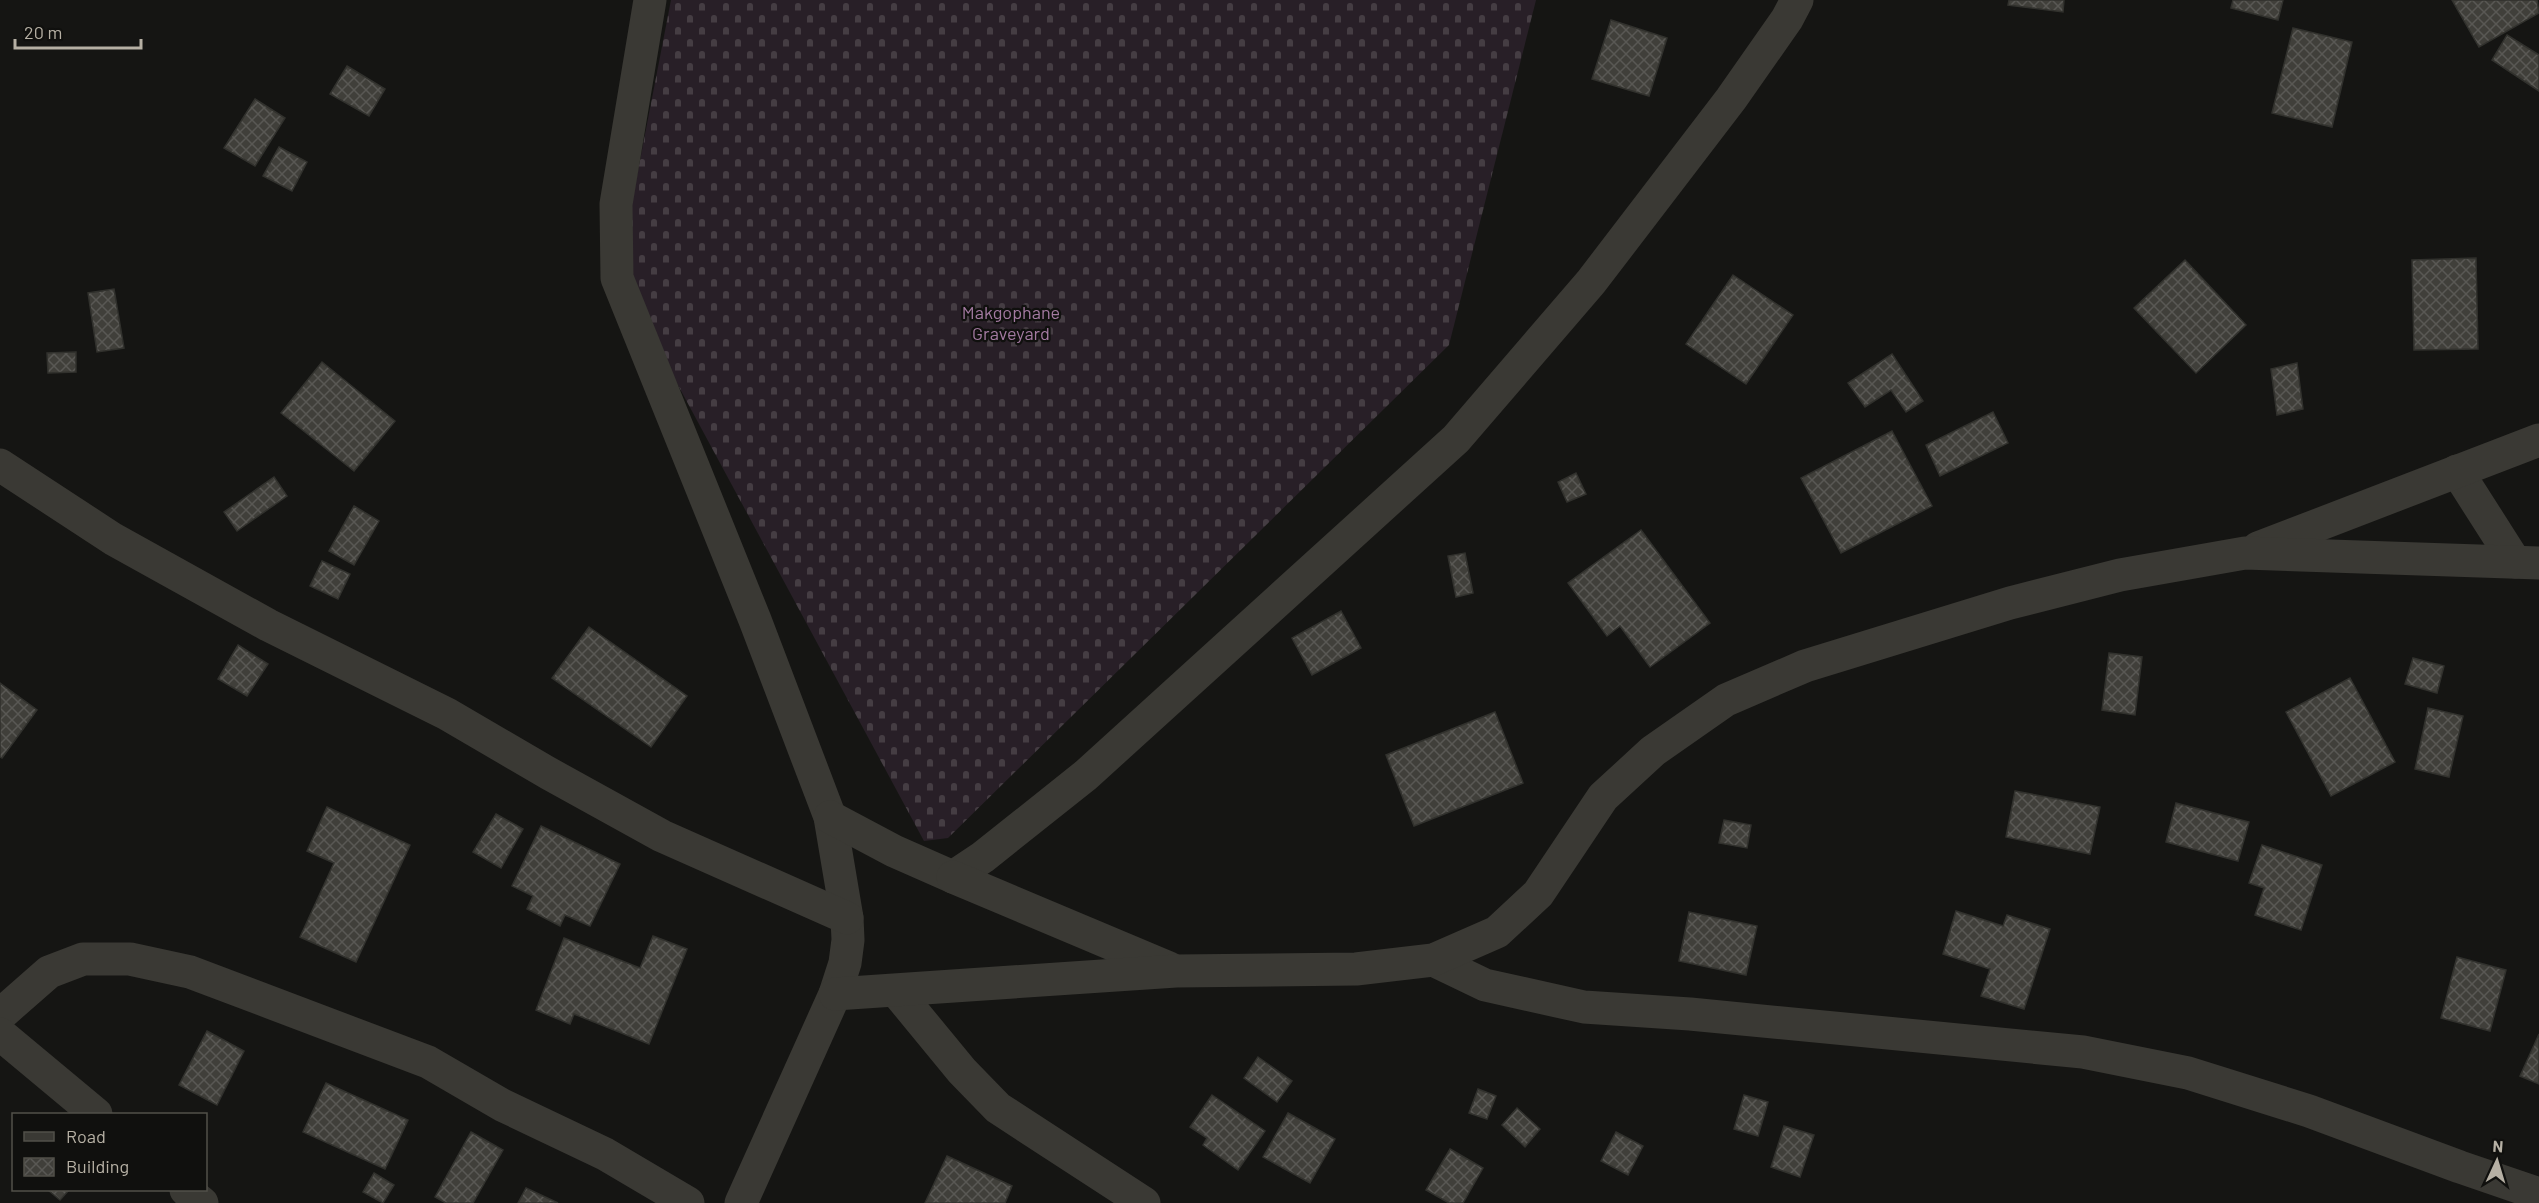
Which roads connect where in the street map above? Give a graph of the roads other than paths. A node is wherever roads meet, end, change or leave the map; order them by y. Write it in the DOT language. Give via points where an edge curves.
graph roads {
  1 [pos="650,0"];
  2 [pos="1797,0"];
  3 [pos="2539,441"];
  4 [pos="0,465"];
  5 [pos="2457,471"];
  6 [pos="2245,553"];
  7 [pos="2527,562"];
  8 [pos="830,817"];
  9 [pos="953,877"];
  10 [pos="847,918"];
  11 [pos="1433,960"];
  12 [pos="1176,971"];
  13 [pos="897,992"];
  14 [pos="835,994"];
  15 [pos="0,1015"];
  16 [pos="0,1034"];
  17 [pos="95,1113"];
  18 [pos="187,1191"];
  19 [pos="2539,1194"];
  20 [pos="202,1203"];
  21 [pos="688,1203"];
  22 [pos="741,1203"];
  23 [pos="1144,1203"];
  1 -- 8 [label="street" via="616,204 617,278"];
  2 -- 9 [label="street" via="1731,99 1591,282 1456,439 1086,775"];
  3 -- 5 [label="street"];
  4 -- 10 [label="street" via="113,539 268,625 447,714 662,836"];
  5 -- 6 [label="street"];
  5 -- 7 [label="street"];
  6 -- 7 [label="street"];
  6 -- 11 [label="street" via="2120,575 2010,603 1805,666 1726,700 1653,751 1603,797 1538,894 1497,932"];
  8 -- 9 [label="street"];
  8 -- 10 [label="street"];
  9 -- 12 [label="street"];
  10 -- 14 [label="street" via="845,963"];
  11 -- 12 [label="street" via="1356,969"];
  11 -- 19 [label="street" via="1485,985 1584,1007 2084,1052 2188,1073 2309,1111"];
  12 -- 13 [label="street"];
  13 -- 14 [label="street"];
  13 -- 23 [label="street" via="998,1108"];
  14 -- 22 [label="street"];
  15 -- 21 [label="street" via="49,972 83,959 130,959 190,972 428,1062 502,1105 605,1154"];
  16 -- 17 [label="street"];
  18 -- 20 [label="street"];
}
